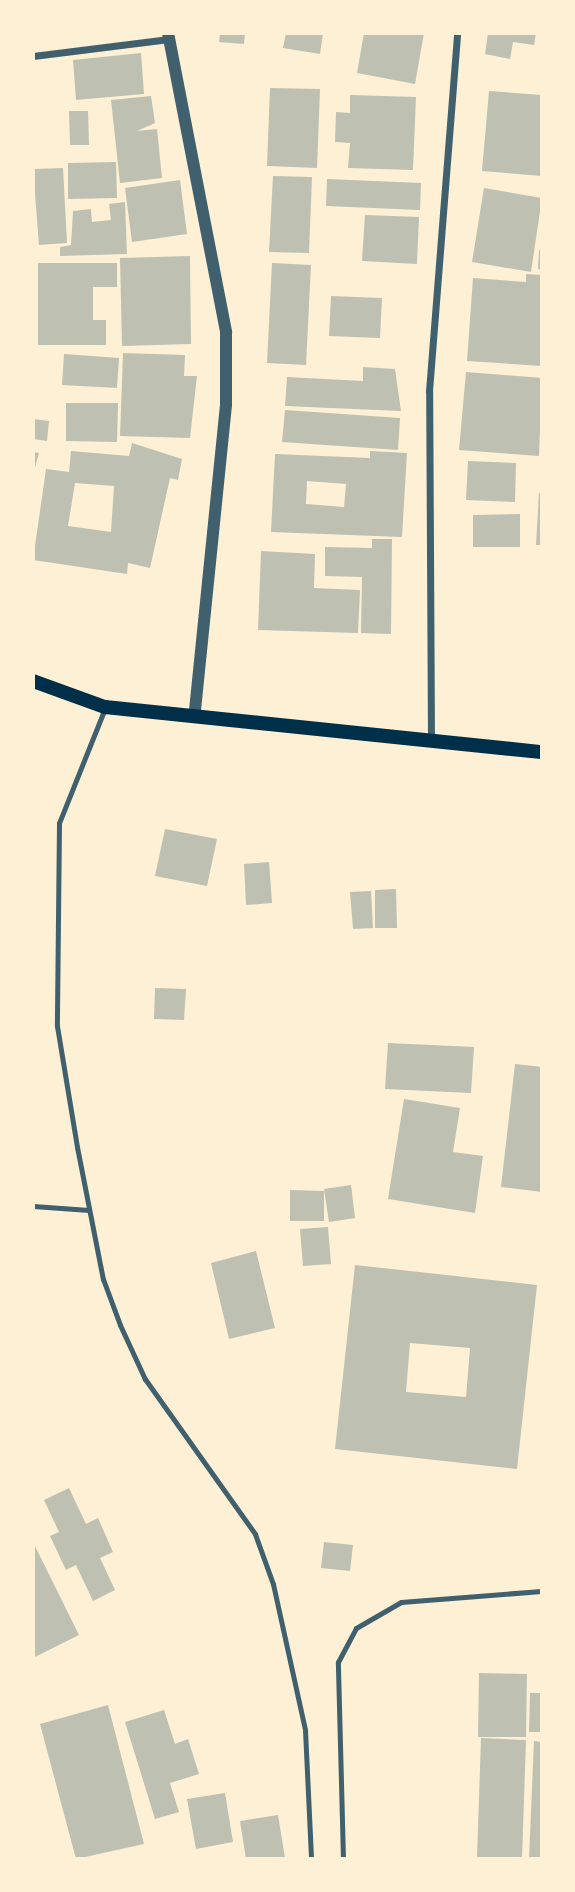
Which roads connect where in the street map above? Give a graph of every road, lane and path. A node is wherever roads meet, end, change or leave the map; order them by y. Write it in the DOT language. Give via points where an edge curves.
graph roads {
  1 [pos="457,33"];
  2 [pos="168,36"];
  3 [pos="33,56"];
  4 [pos="33,681"];
  5 [pos="105,707"];
  6 [pos="195,712"];
  7 [pos="431,745"];
  8 [pos="542,751"];
  9 [pos="33,1206"];
  10 [pos="89,1210"];
  11 [pos="542,1591"];
  12 [pos="311,1859"];
  13 [pos="343,1859"];
  1 -- 7 [label="street" via="429,391"];
  2 -- 3 [label="street"];
  2 -- 6 [label="street" via="226,332 226,405"];
  4 -- 5 [label="main road"];
  5 -- 6 [label="main road"];
  5 -- 10 [label="lane" via="59,823 57,1026"];
  6 -- 7 [label="main road"];
  7 -- 8 [label="main road"];
  9 -- 10 [label="lane"];
  10 -- 12 [label="lane" via="103,1279 145,1379 233,1497 273,1584 305,1730"];
  11 -- 13 [label="lane" via="401,1602 356,1628 338,1662"];
}
